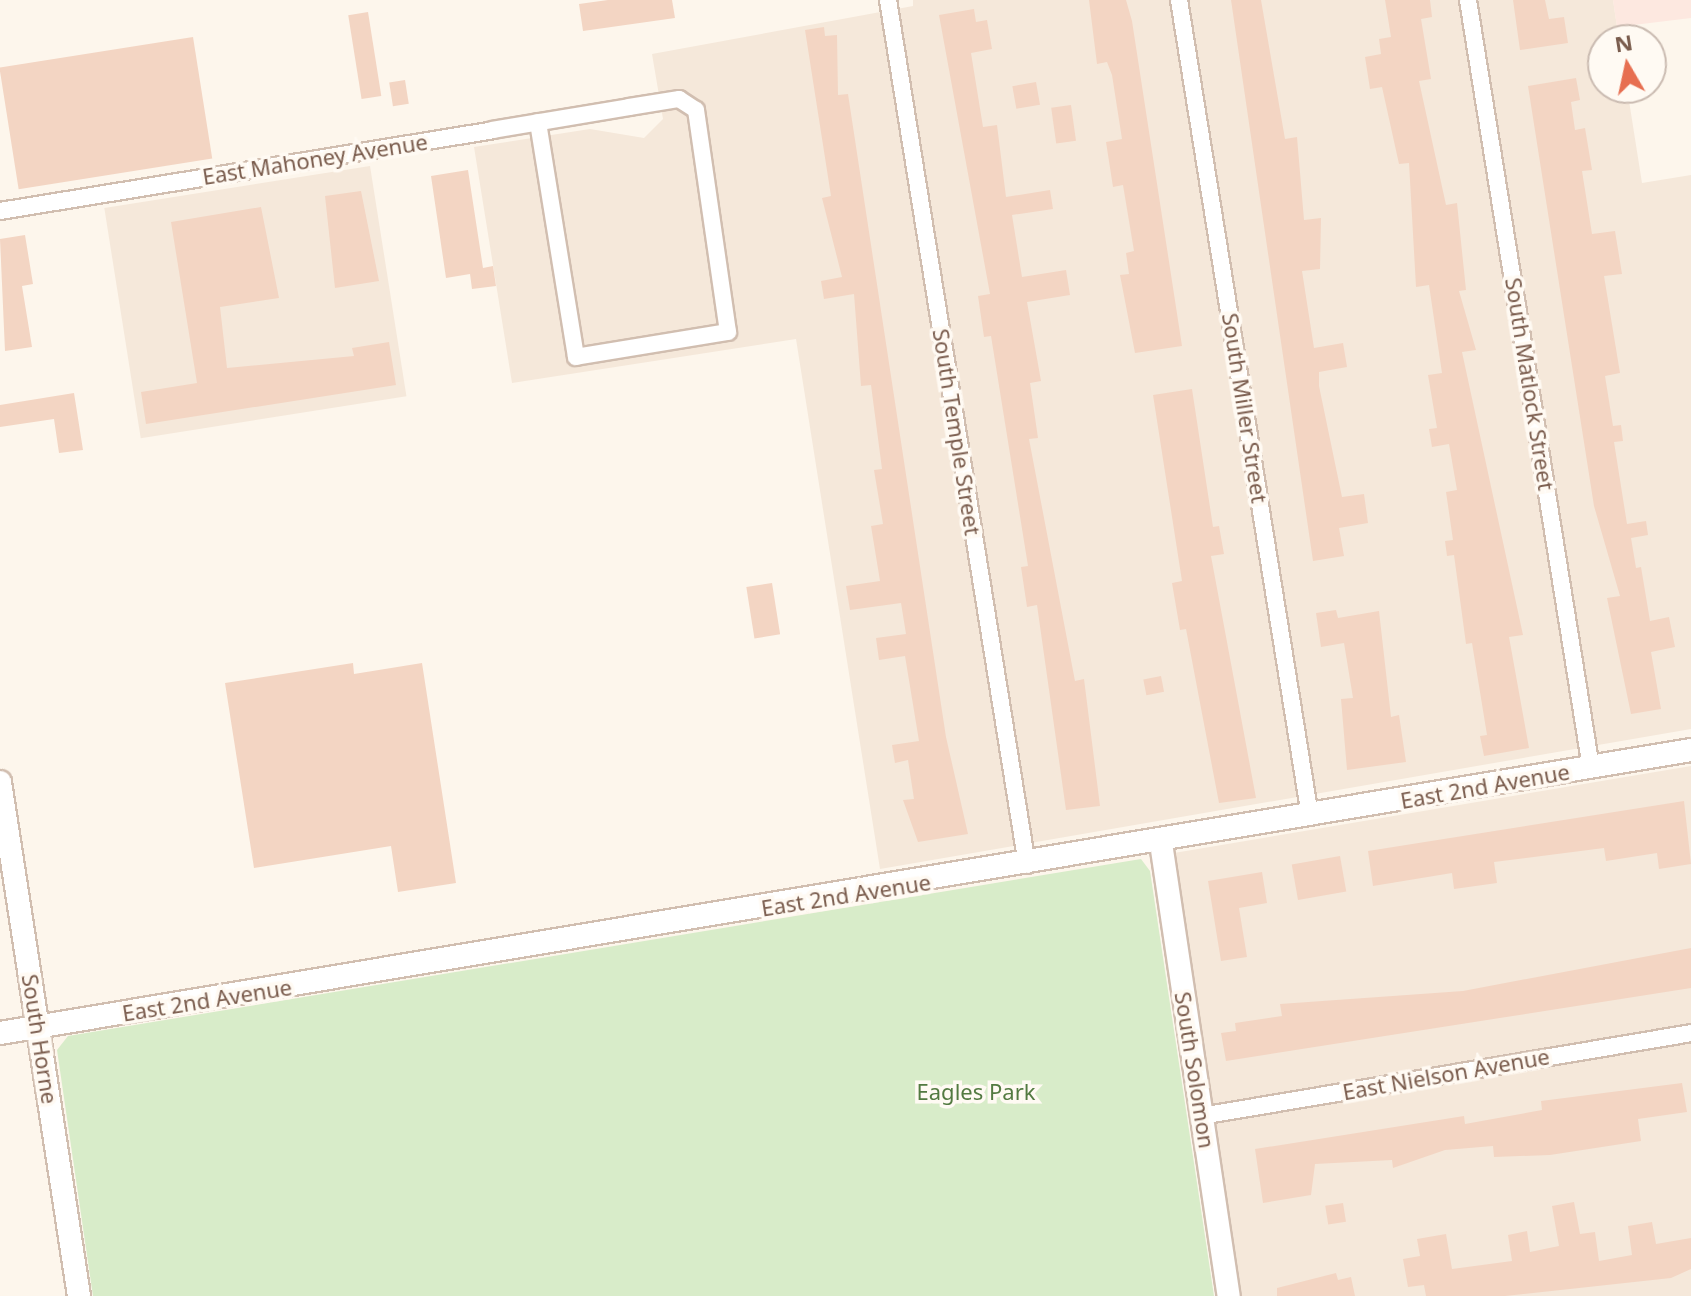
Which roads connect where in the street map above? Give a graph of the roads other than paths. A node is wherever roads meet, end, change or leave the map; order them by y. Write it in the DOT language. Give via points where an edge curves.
graph roads {
  1 [pos="888,0"];
  2 [pos="1179,0"];
  3 [pos="1468,0"];
  4 [pos="538,122"];
  5 [pos="0,211"];
  6 [pos="1691,750"];
  7 [pos="1591,768"];
  8 [pos="0,782"];
  9 [pos="1310,816"];
  10 [pos="1161,843"];
  11 [pos="1027,865"];
  12 [pos="38,1027"];
  13 [pos="0,1033"];
  14 [pos="1691,1033"];
  15 [pos="1201,1116"];
  16 [pos="79,1296"];
  17 [pos="1229,1296"];
  1 -- 11 [label="street, South Temple Street"];
  2 -- 9 [label="street, South Miller Street"];
  3 -- 7 [label="street, South Matlock Street"];
  4 -- 4 [label="street, East Mahoney Avenue" via="679,99 696,110 728,332 576,357"];
  4 -- 5 [label="street, East Mahoney Avenue"];
  6 -- 7 [label="street, East 2nd Avenue"];
  7 -- 9 [label="street, East 2nd Avenue"];
  8 -- 12 [label="street, South Horne"];
  9 -- 10 [label="street, East 2nd Avenue"];
  10 -- 11 [label="street, East 2nd Avenue"];
  10 -- 15 [label="street, South Solomon"];
  11 -- 12 [label="street, East 2nd Avenue"];
  12 -- 13 [label="street, East 2nd Avenue"];
  12 -- 16 [label="street, South Horne"];
  14 -- 15 [label="street, East Nielson Avenue"];
  15 -- 17 [label="street, South Solomon"];
}
